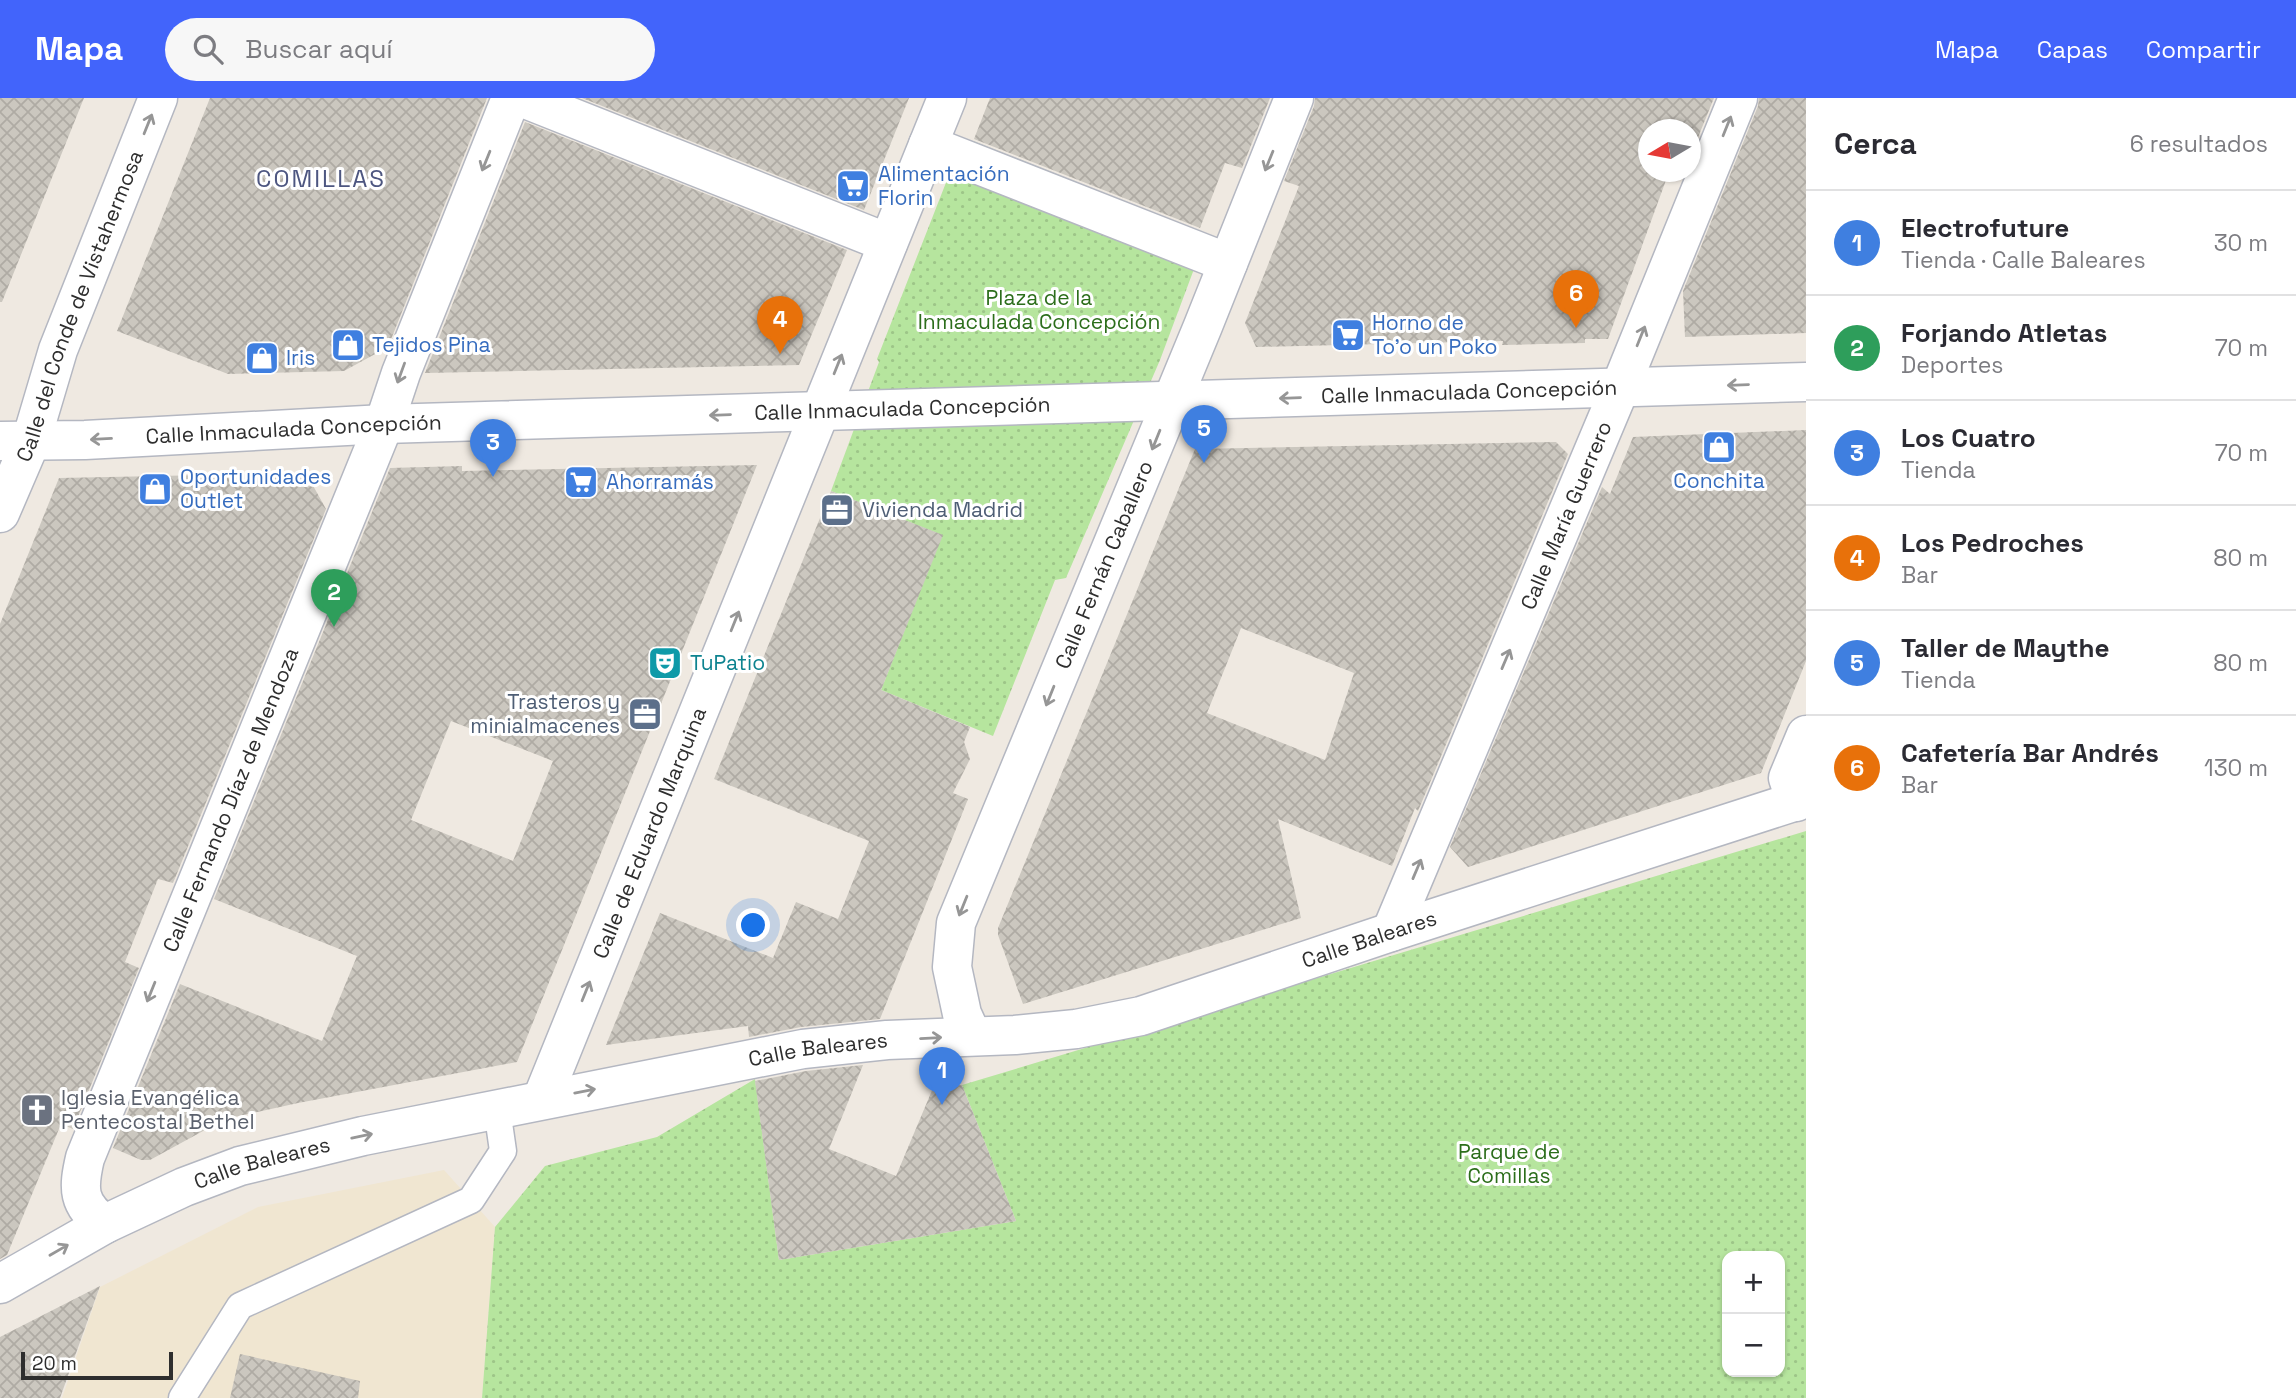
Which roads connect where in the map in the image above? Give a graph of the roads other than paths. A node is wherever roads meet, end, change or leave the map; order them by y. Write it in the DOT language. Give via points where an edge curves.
graph roads {
  1 [pos="158,98"];
  2 [pos="511,98"];
  3 [pos="523,98"];
  4 [pos="947,98"];
  5 [pos="1294,98"];
  6 [pos="1738,98"];
  7 [pos="928,145"];
  8 [pos="888,243"];
  9 [pos="1228,263"];
  10 [pos="1806,382"];
  11 [pos="1620,388"];
  12 [pos="1172,400"];
  13 [pos="819,412"];
  14 [pos="383,424"];
  15 [pos="16,441"];
  16 [pos="0,513"];
  17 [pos="1806,735"];
  18 [pos="1801,800"];
  19 [pos="1391,932"];
  20 [pos="972,1036"];
  21 [pos="542,1099"];
  22 [pos="497,1109"];
  23 [pos="105,1224"];
  24 [pos="0,1284"];
  25 [pos="182,1398"];
  15 -- 1 [label="street, Calle del Conde de Vistahermosa, one-way" via="58,350"];
  2 -- 14 [label="street, Calle Fernando Díaz de Mendoza, one-way"];
  3 -- 8 [label="street"];
  4 -- 7 [label="street, Calle de Eduardo Marquina"];
  5 -- 9 [label="street, Calle Fernán Caballero, one-way"];
  11 -- 6 [label="street, Calle María Guerrero, one-way"];
  7 -- 8 [label="street, Calle de Eduardo Marquina"];
  7 -- 9 [label="street"];
  13 -- 8 [label="street, Calle de Eduardo Marquina, one-way"];
  9 -- 12 [label="street, Calle Fernán Caballero"];
  10 -- 11 [label="street, Calle Inmaculada Concepción, one-way"];
  11 -- 12 [label="street, Calle Inmaculada Concepción, one-way"];
  19 -- 11 [label="street, Calle María Guerrero, one-way"];
  12 -- 13 [label="street, Calle Inmaculada Concepción"];
  12 -- 20 [label="street, Calle Fernán Caballero, one-way" via="956,923 952,967"];
  13 -- 14 [label="street, Calle Inmaculada Concepción, one-way"];
  21 -- 13 [label="street, Calle de Eduardo Marquina, one-way"];
  14 -- 15 [label="street, Calle Inmaculada Concepción, one-way"];
  14 -- 23 [label="street, Calle Fernando Díaz de Mendoza, one-way" via="85,1158 82,1201"];
  15 -- 16 [label="street, Calle del Conde de Vistahermosa"];
  17 -- 18 [label="street" via="1788,778"];
  18 -- 19 [label="street, Calle Baleares"];
  19 -- 20 [label="street, Calle Baleares" via="1141,1016 1076,1029"];
  21 -- 20 [label="street, Calle Baleares, one-way" via="803,1049"];
  21 -- 22 [label="street, Calle Baleares"];
  23 -- 22 [label="street, Calle Baleares, one-way" via="240,1166"];
  22 -- 25 [label="lane" via="503,1151 471,1200 240,1306"];
  24 -- 23 [label="street, Calle Baleares, one-way"];
}
